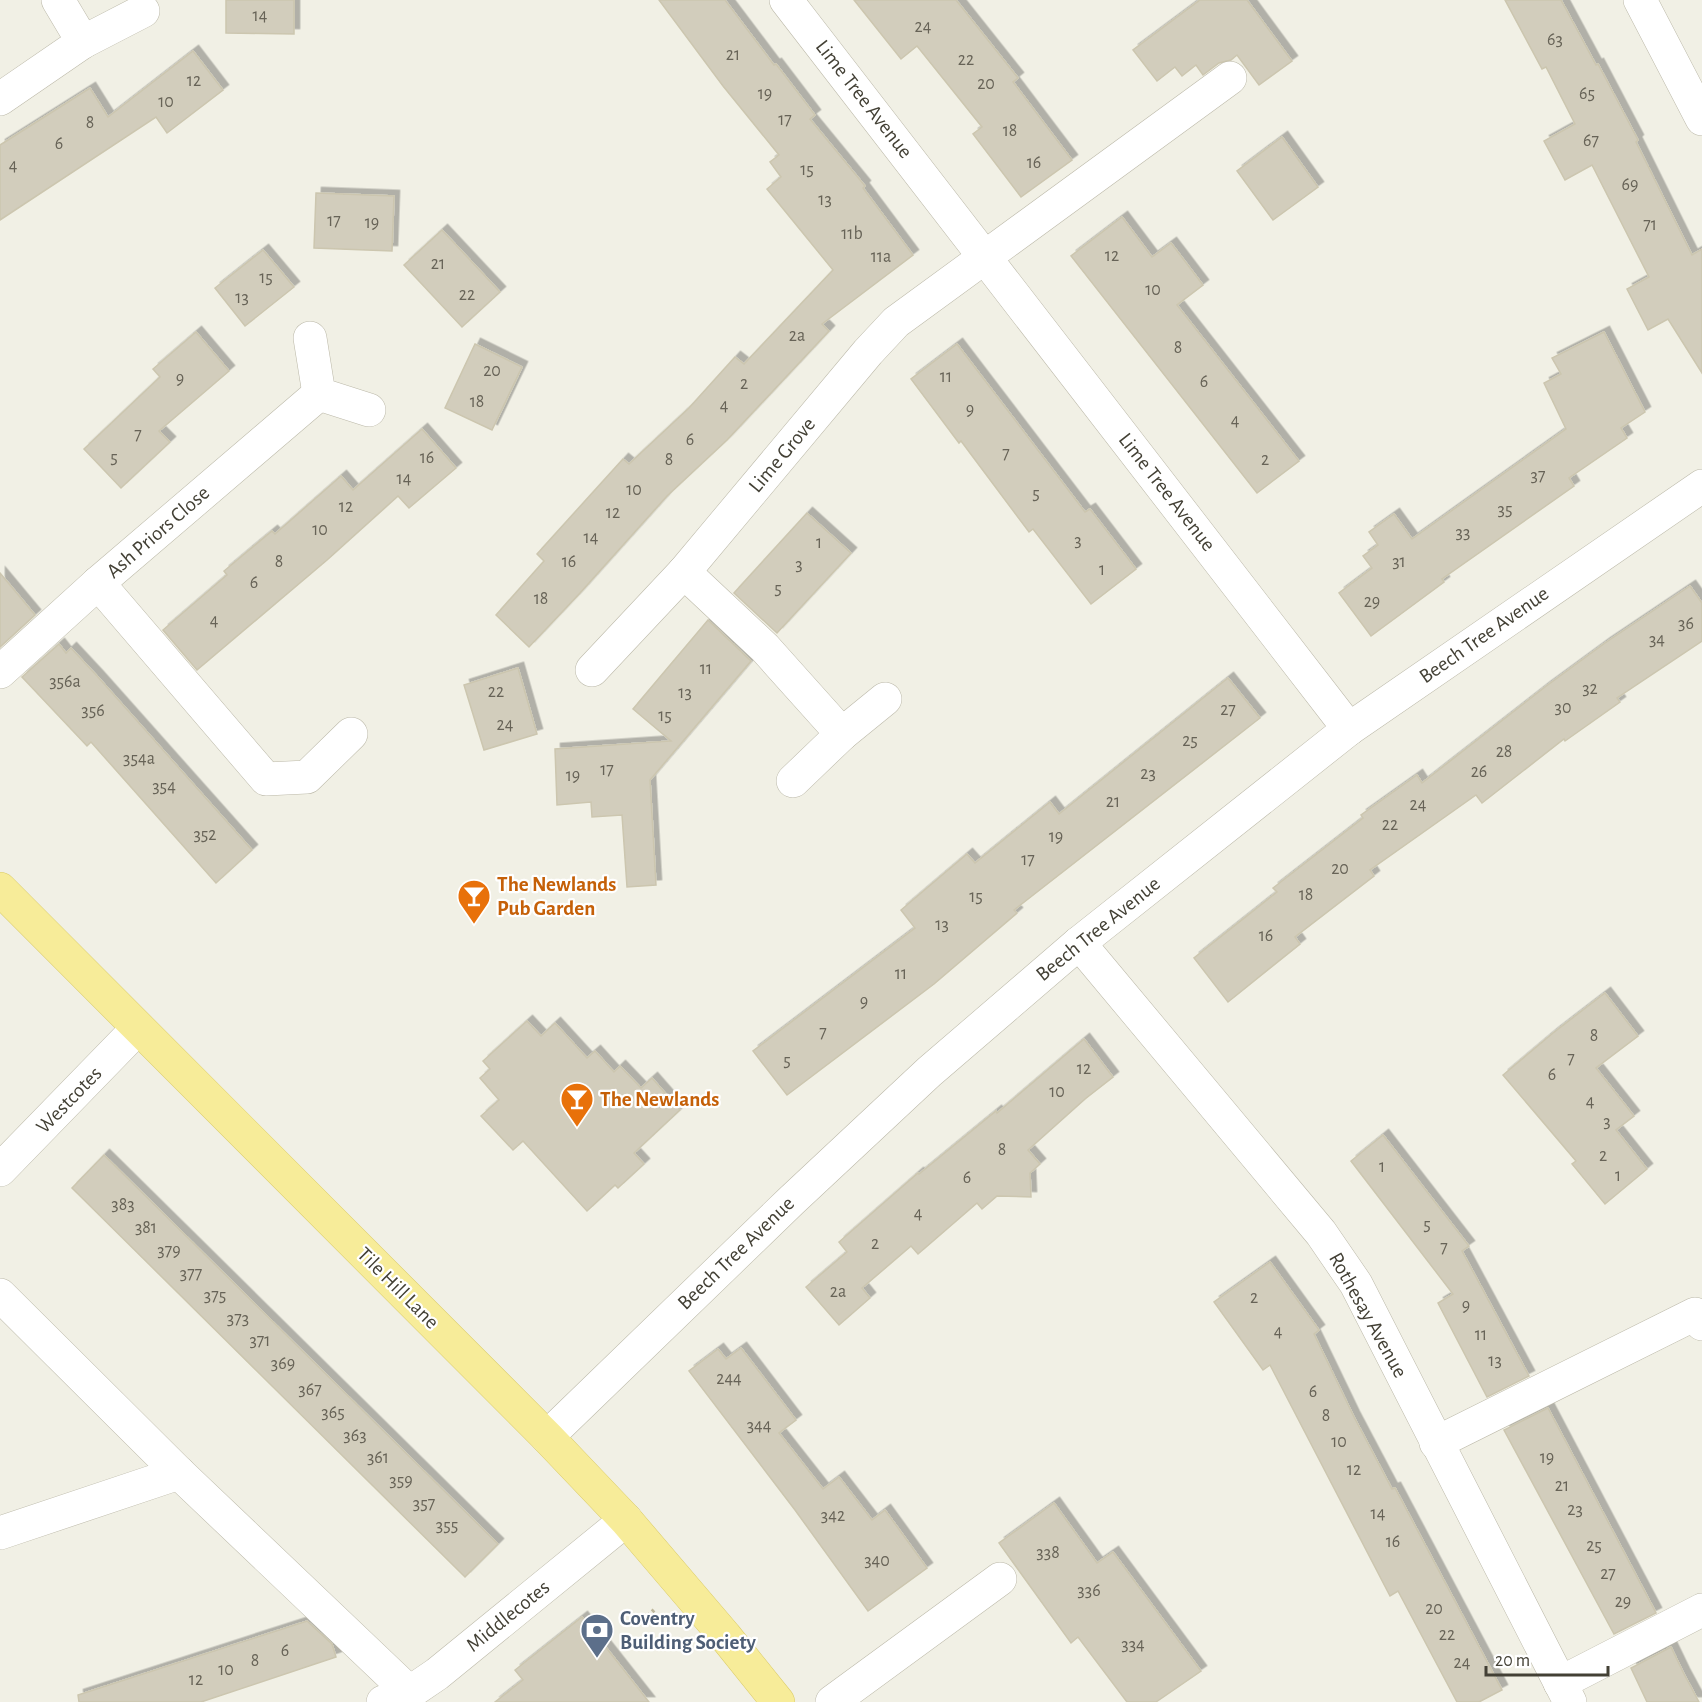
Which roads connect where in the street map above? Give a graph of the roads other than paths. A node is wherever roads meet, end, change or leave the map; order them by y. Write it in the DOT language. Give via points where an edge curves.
graph roads {
  1 [pos="58,0"];
  2 [pos="786,0"];
  3 [pos="1640,0"];
  4 [pos="143,11"];
  5 [pos="83,42"];
  6 [pos="1230,78"];
  7 [pos="0,99"];
  8 [pos="1702,119"];
  9 [pos="986,256"];
  10 [pos="310,338"];
  11 [pos="319,394"];
  12 [pos="369,410"];
  13 [pos="1702,486"];
  14 [pos="684,572"];
  15 [pos="98,583"];
  16 [pos="592,670"];
  17 [pos="0,672"];
  18 [pos="885,699"];
  19 [pos="1349,729"];
  20 [pos="351,734"];
  21 [pos="842,734"];
  22 [pos="793,781"];
  23 [pos="0,889"];
  24 [pos="1079,943"];
  25 [pos="137,1029"];
  26 [pos="0,1170"];
  27 [pos="0,1295"];
  28 [pos="1702,1324"];
  29 [pos="547,1437"];
  30 [pos="1436,1443"];
  31 [pos="179,1473"];
  32 [pos="626,1520"];
  33 [pos="0,1533"];
  34 [pos="1000,1579"];
  35 [pos="1702,1610"];
  36 [pos="1565,1693"];
  37 [pos="396,1697"];
  38 [pos="778,1702"];
  39 [pos="832,1702"];
  1 -- 5 [label="street"];
  2 -- 9 [label="street, Lime Tree Avenue"];
  3 -- 8 [label="street"];
  4 -- 5 [label="street"];
  5 -- 7 [label="street"];
  6 -- 9 [label="street"];
  9 -- 14 [label="street, Lime Grove" via="896,322"];
  9 -- 19 [label="street, Lime Tree Avenue"];
  10 -- 11 [label="street"];
  11 -- 12 [label="street"];
  11 -- 15 [label="street, Ash Priors Close"];
  13 -- 19 [label="street, Beech Tree Avenue"];
  14 -- 16 [label="street, Lime Grove"];
  14 -- 21 [label="street" via="765,648"];
  15 -- 17 [label="street, Ash Priors Close"];
  15 -- 20 [label="street" via="266,779 307,777"];
  18 -- 21 [label="street"];
  19 -- 24 [label="street, Beech Tree Avenue"];
  21 -- 22 [label="street"];
  23 -- 25 [label="main road, Tile Hill Lane"];
  24 -- 29 [label="street, Beech Tree Avenue" via="929,1072"];
  24 -- 30 [label="street, Rothesay Avenue" via="1342,1261"];
  25 -- 26 [label="street, Westcotes"];
  25 -- 29 [label="main road, Tile Hill Lane"];
  27 -- 31 [label="street"];
  28 -- 30 [label="street" via="1695,1314"];
  29 -- 32 [label="main road, Tile Hill Lane"];
  30 -- 36 [label="street, Rothesay Avenue"];
  31 -- 33 [label="street"];
  31 -- 37 [label="street"];
  32 -- 37 [label="street, Middlecotes" via="438,1674"];
  32 -- 38 [label="main road, Tile Hill Lane"];
  34 -- 39 [label="street"];
  35 -- 36 [label="street"];
}
